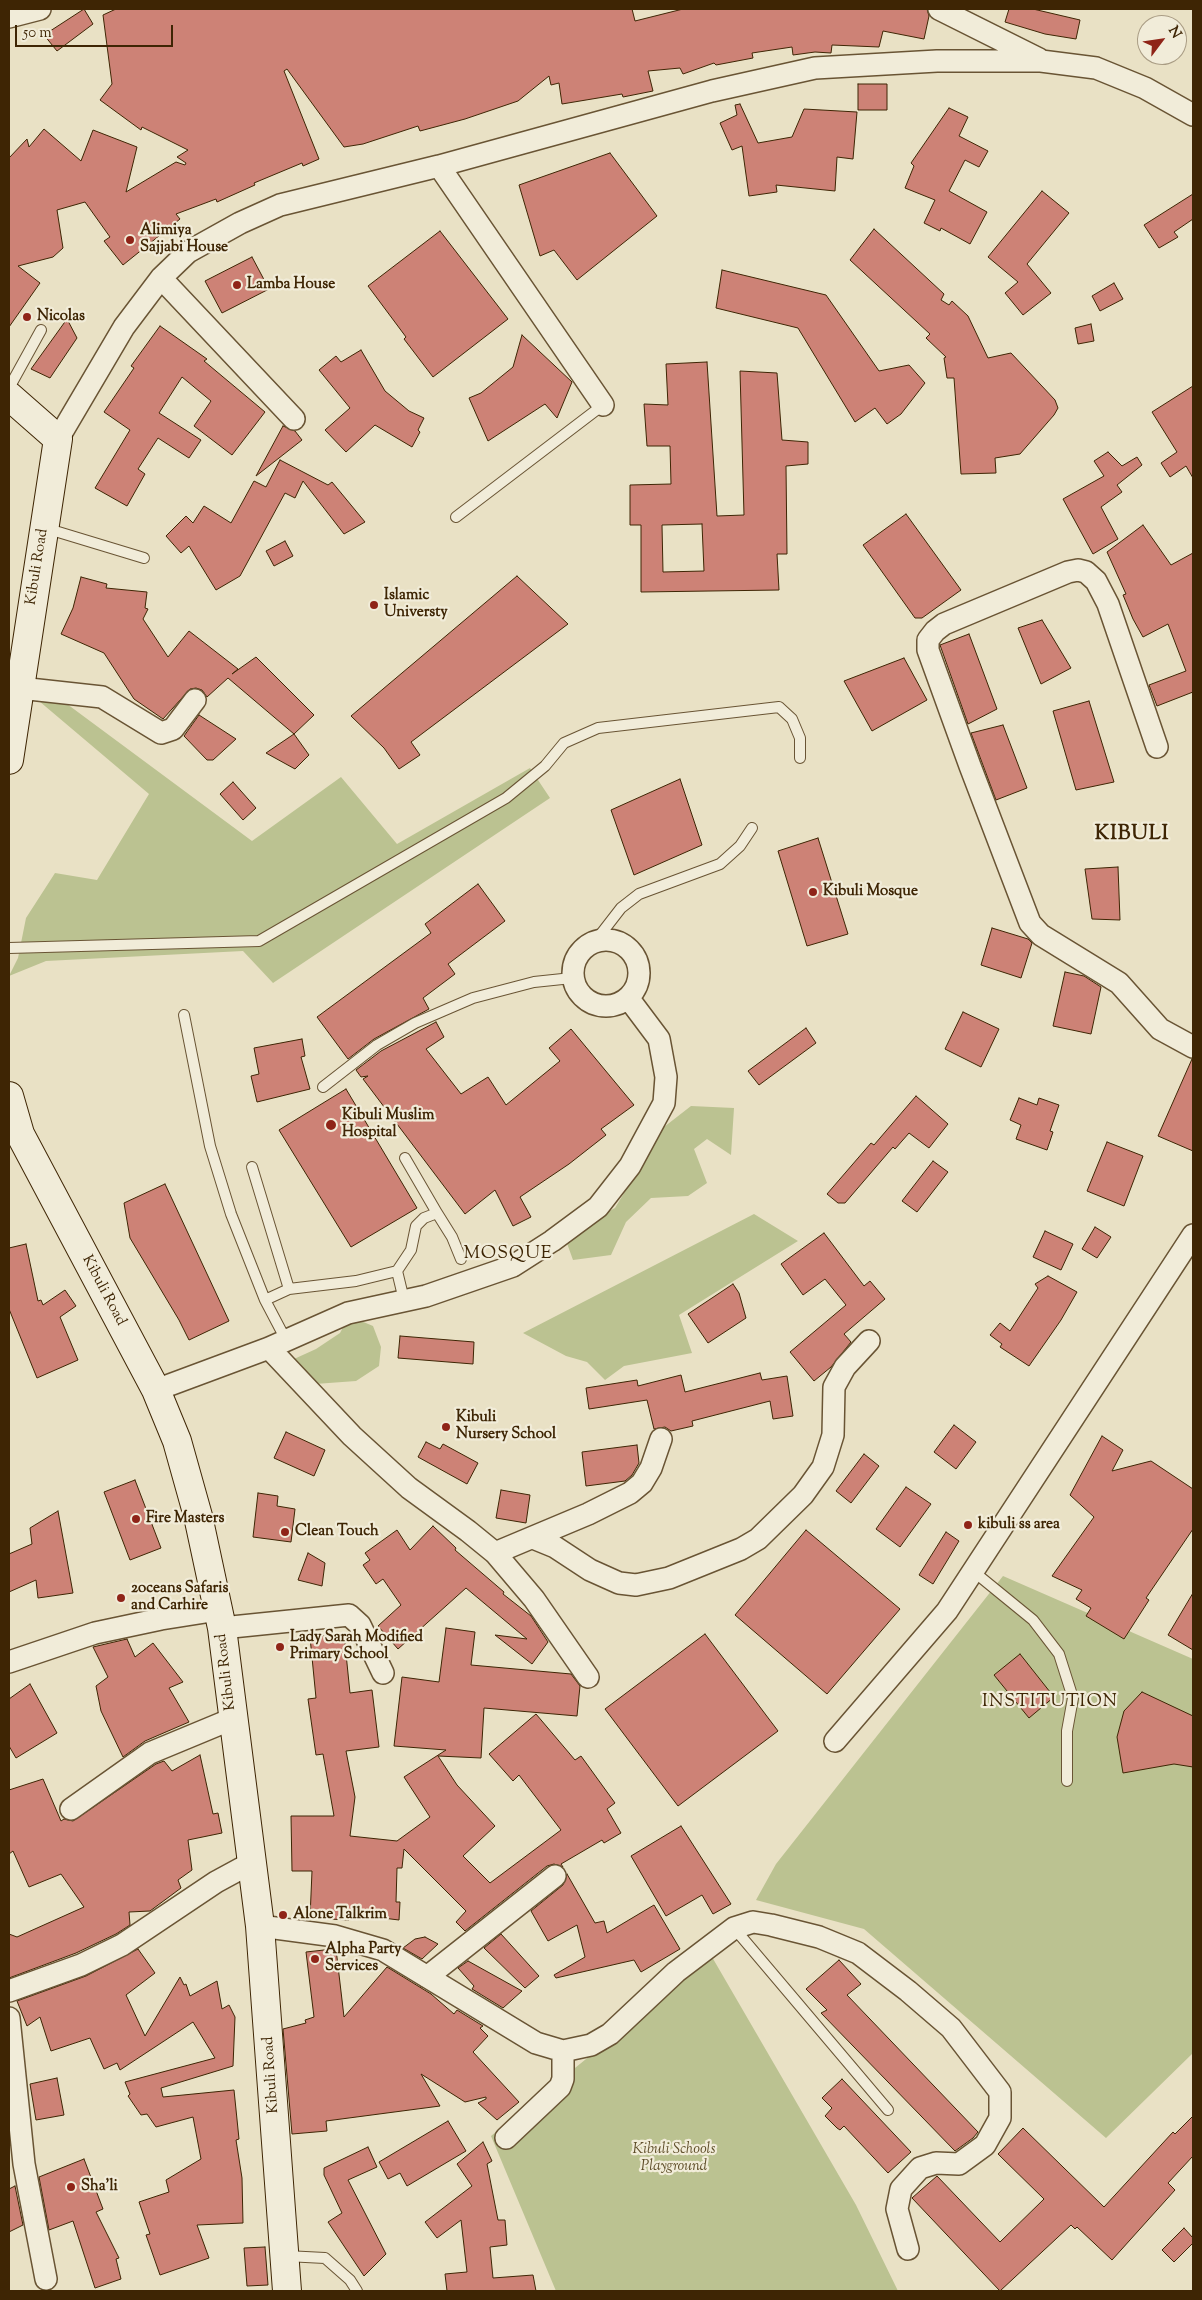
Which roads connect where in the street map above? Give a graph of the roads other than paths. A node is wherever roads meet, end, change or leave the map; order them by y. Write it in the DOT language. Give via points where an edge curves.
graph roads {
  1 [pos="40,9"];
  2 [pos="939,9"];
  3 [pos="9,17"];
  4 [pos="1041,61"];
  5 [pos="1193,115"];
  6 [pos="438,166"];
  7 [pos="161,278"];
  8 [pos="41,330"];
  9 [pos="9,388"];
  10 [pos="9,396"];
  11 [pos="603,405"];
  12 [pos="294,419"];
  13 [pos="58,439"];
  14 [pos="456,517"];
  15 [pos="44,527"];
  16 [pos="144,558"];
  17 [pos="20,688"];
  18 [pos="195,700"];
  19 [pos="1157,747"];
  20 [pos="9,751"];
  21 [pos="800,758"];
  22 [pos="752,828"];
  23 [pos="597,939"];
  24 [pos="9,948"];
  25 [pos="572,978"];
  26 [pos="629,999"];
  27 [pos="184,1015"];
  28 [pos="1193,1047"];
  29 [pos="323,1087"];
  30 [pos="9,1096"];
  31 [pos="405,1158"];
  32 [pos="252,1167"];
  33 [pos="437,1213"];
  34 [pos="1193,1234"];
  35 [pos="461,1259"];
  36 [pos="397,1271"];
  37 [pos="289,1289"];
  38 [pos="265,1300"];
  39 [pos="404,1300"];
  40 [pos="869,1341"];
  41 [pos="277,1344"];
  42 [pos="156,1390"];
  43 [pos="660,1439"];
  44 [pos="533,1538"];
  45 [pos="495,1553"];
  46 [pos="973,1571"];
  47 [pos="220,1619"];
  48 [pos="9,1662"];
  49 [pos="383,1673"];
  50 [pos="588,1677"];
  51 [pos="232,1719"];
  52 [pos="834,1741"];
  53 [pos="1067,1781"];
  54 [pos="71,1809"];
  55 [pos="251,1863"];
  56 [pos="555,1876"];
  57 [pos="260,1926"];
  58 [pos="734,1928"];
  59 [pos="427,1976"];
  60 [pos="9,1991"];
  61 [pos="9,2018"];
  62 [pos="563,2051"];
  63 [pos="888,2110"];
  64 [pos="14,2112"];
  65 [pos="506,2138"];
  66 [pos="908,2249"];
  67 [pos="285,2256"];
  68 [pos="46,2279"];
  69 [pos="287,2291"];
  70 [pos="357,2291"];
  1 -- 3 [label="street"];
  2 -- 4 [label="street"];
  4 -- 5 [label="street" via="1096,68 1145,88"];
  4 -- 6 [label="street" via="937,61 815,68 712,91"];
  6 -- 7 [label="street" via="280,205 188,252"];
  6 -- 11 [label="street"];
  7 -- 12 [label="street"];
  7 -- 13 [label="street" via="124,327"];
  8 -- 9 [label="lane"];
  10 -- 13 [label="street"];
  11 -- 14 [label="lane"];
  13 -- 15 [label="street, Kibuli Road"];
  15 -- 16 [label="lane"];
  15 -- 17 [label="street, Kibuli Road"];
  17 -- 18 [label="street" via="102,698 161,733 173,729"];
  17 -- 20 [label="street, Kibuli Road"];
  19 -- 28 [label="street" via="1108,604 1096,581 1086,572 1068,572 944,624 928,640 928,650 1030,923 1041,935 1119,983 1160,1029"];
  21 -- 24 [label="lane" via="800,738 792,719 779,707 598,728 564,743 545,766 506,798 259,941"];
  22 -- 23 [label="lane" via="740,846 720,864 639,894 621,908"];
  23 -- 25 [label="street" via="577,953"];
  23 -- 26 [label="street" via="620,941 637,957 640,980"];
  25 -- 26 [label="street" via="583,999 606,1008"];
  25 -- 29 [label="lane" via="534,982 473,998 415,1023 377,1045"];
  26 -- 39 [label="street" via="659,1039 666,1077 664,1103 630,1166 598,1207 513,1266 426,1296"];
  27 -- 38 [label="lane" via="210,1146 231,1214"];
  30 -- 42 [label="street, Kibuli Road" via="20,1134"];
  31 -- 33 [label="lane"];
  32 -- 37 [label="lane"];
  33 -- 35 [label="lane"];
  33 -- 36 [label="lane" via="424,1218 416,1226 411,1250"];
  34 -- 46 [label="street"];
  36 -- 37 [label="lane" via="356,1281"];
  36 -- 39 [label="lane"];
  37 -- 38 [label="lane"];
  38 -- 41 [label="lane"];
  39 -- 41 [label="street" via="348,1313"];
  40 -- 44 [label="street" via="845,1367 834,1387 833,1434 823,1467 803,1495 758,1539 669,1578 636,1586 619,1583 597,1573 555,1547"];
  41 -- 42 [label="street"];
  41 -- 45 [label="street" via="352,1436 409,1488"];
  42 -- 47 [label="street, Kibuli Road" via="178,1441 187,1473"];
  43 -- 44 [label="street" via="642,1483 630,1493"];
  44 -- 45 [label="street"];
  45 -- 50 [label="street" via="534,1599"];
  46 -- 52 [label="street" via="947,1612"];
  46 -- 53 [label="lane" via="1033,1620 1059,1654 1073,1698 1068,1732"];
  47 -- 48 [label="street" via="161,1619 94,1633"];
  47 -- 49 [label="street" via="350,1616 360,1625"];
  47 -- 51 [label="street, Kibuli Road"];
  51 -- 54 [label="street" via="150,1753"];
  51 -- 55 [label="street, Kibuli Road"];
  55 -- 57 [label="street, Kibuli Road"];
  55 -- 60 [label="street" via="216,1882 122,1945 81,1965"];
  56 -- 59 [label="street"];
  57 -- 59 [label="street" via="356,1941 383,1950"];
  57 -- 67 [label="street, Kibuli Road"];
  58 -- 62 [label="street" via="676,1972 610,2034 591,2045"];
  58 -- 63 [label="lane"];
  58 -- 66 [label="street" via="753,1922 771,1925 819,1937 858,1953 951,2028 1000,2092 1000,2118 984,2145 960,2164 936,2163 920,2168 901,2189 897,2209"];
  59 -- 62 [label="street" via="536,2043"];
  61 -- 64 [label="street"];
  62 -- 65 [label="street" via="560,2087"];
  64 -- 68 [label="street"];
  67 -- 69 [label="street, Kibuli Road"];
  67 -- 70 [label="lane" via="325,2258 350,2280"];
}
